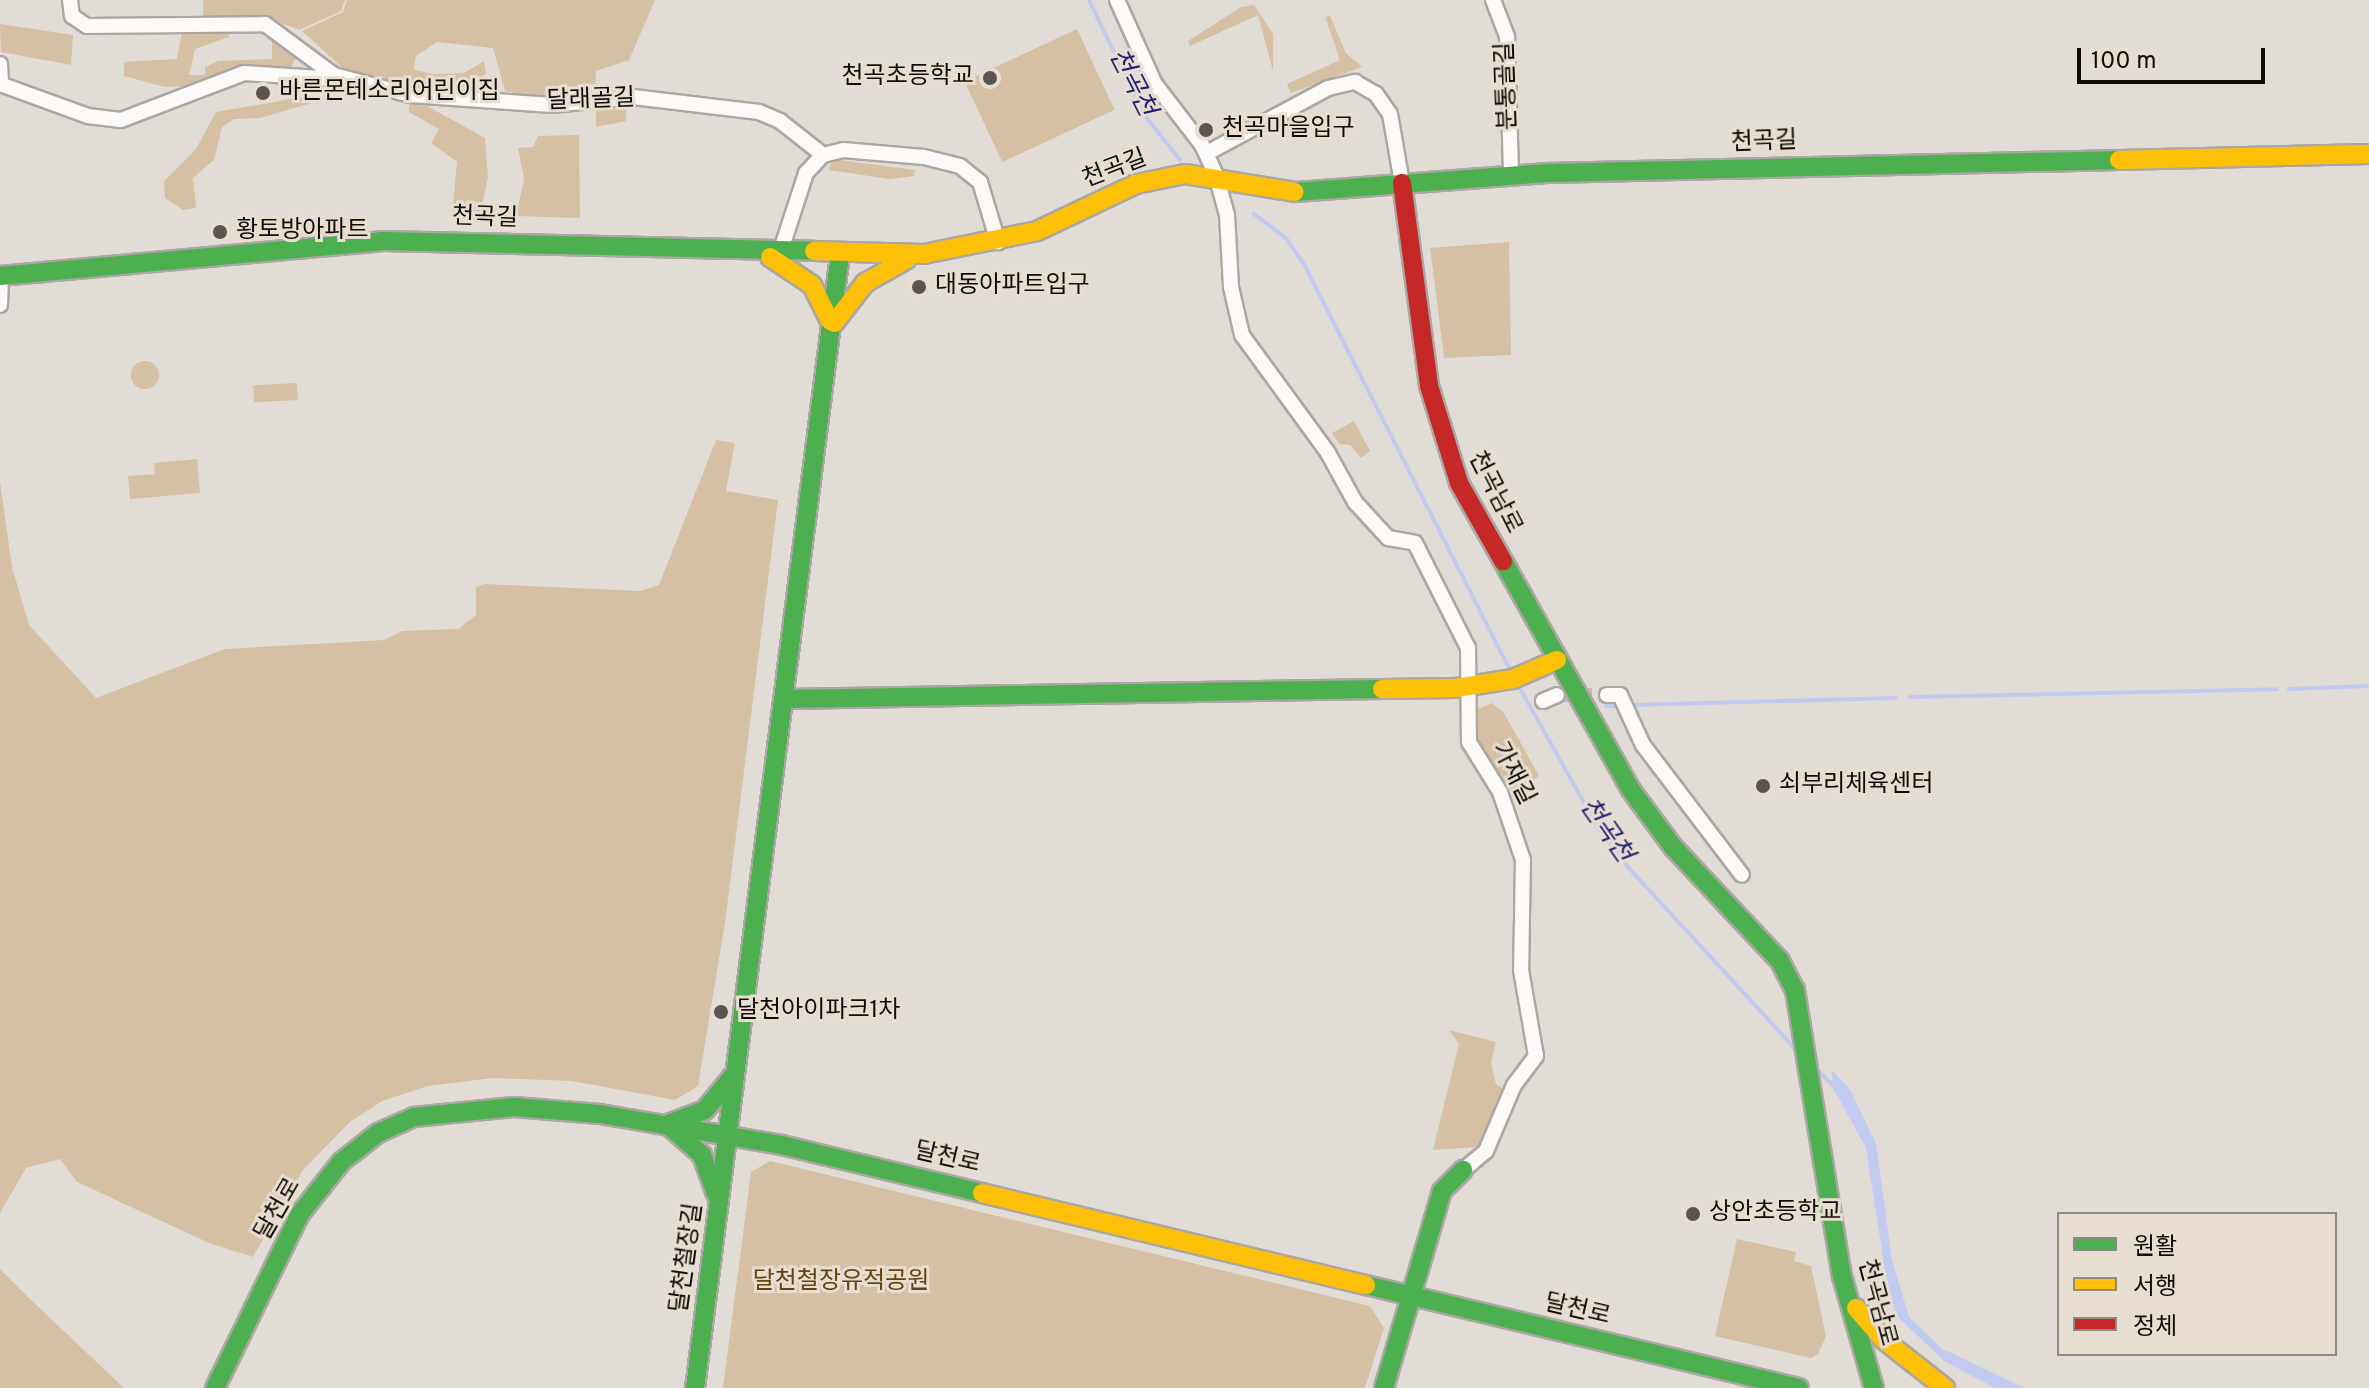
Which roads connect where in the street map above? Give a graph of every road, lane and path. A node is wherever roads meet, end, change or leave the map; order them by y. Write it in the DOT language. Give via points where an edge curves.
graph roads {
  1 [pos="70,0"];
  2 [pos="1117,0"];
  3 [pos="1493,0"];
  4 [pos="0,64"];
  5 [pos="346,80"];
  6 [pos="1,84"];
  7 [pos="1207,153"];
  8 [pos="2369,154"];
  9 [pos="823,155"];
  10 [pos="1511,174"];
  11 [pos="1216,175"];
  12 [pos="1402,183"];
  13 [pos="998,242"];
  14 [pos="754,252"];
  15 [pos="780,253"];
  16 [pos="924,254"];
  17 [pos="840,255"];
  18 [pos="1,276"];
  19 [pos="0,305"];
  20 [pos="831,330"];
  21 [pos="1557,660"];
  22 [pos="1472,687"];
  23 [pos="1607,695"];
  24 [pos="785,699"];
  25 [pos="1742,875"];
  26 [pos="739,1061"];
  27 [pos="663,1124"];
  28 [pos="729,1134"];
  29 [pos="1463,1170"];
  30 [pos="718,1212"];
  31 [pos="1846,1292"];
  32 [pos="1413,1297"];
  33 [pos="215,1388"];
  34 [pos="695,1388"];
  35 [pos="1384,1388"];
  36 [pos="1799,1388"];
  37 [pos="1874,1388"];
  38 [pos="1945,1388"];
  1 -- 5 [label="street, 달래골길" via="72,16 87,26 265,24 324,70"];
  2 -- 7 [label="street" via="1155,84"];
  3 -- 10 [label="street, 분통골길" via="1507,37"];
  4 -- 6 [label="street"];
  5 -- 6 [label="street, 달래골길" via="244,73 121,120 88,116"];
  5 -- 9 [label="street, 달래골길" via="410,95 552,105 633,97 699,102 769,116"];
  7 -- 11 [label="street"];
  7 -- 12 [label="street, 천곡남로" via="1328,88 1355,82 1376,94 1390,114"];
  8 -- 10 [label="street, 천곡길"];
  9 -- 13 [label="street" via="843,150 960,166 980,182"];
  9 -- 15 [label="street" via="802,182"];
  10 -- 12 [label="street, 천곡길"];
  11 -- 12 [label="street, 천곡길" via="1300,193"];
  11 -- 13 [label="street, 천곡길" via="1185,174 1136,184 1037,231"];
  11 -- 22 [label="street, 가재길" via="1242,335 1328,453 1355,502 1388,538 1417,545 1468,648"];
  12 -- 21 [label="street, 천곡남로" via="1429,386 1445,447 1472,508"];
  13 -- 16 [label="street, 천곡길"];
  14 -- 15 [label="street, 천곡길"];
  14 -- 18 [label="street, 천곡길" via="381,241"];
  14 -- 20 [label="street" via="792,268 812,285 825,305"];
  15 -- 17 [label="street, 천곡길"];
  16 -- 17 [label="street, 천곡길"];
  16 -- 20 [label="street" via="877,274 844,306"];
  17 -- 20 [label="street, 달천철장길"];
  18 -- 19 [label="street"];
  20 -- 24 [label="street, 달천철장길"];
  21 -- 22 [label="street" via="1533,672"];
  21 -- 31 [label="street, 천곡남로" via="1656,826 1780,961 1795,990"];
  22 -- 24 [label="street"];
  22 -- 29 [label="street, 가재길" via="1469,742 1500,792 1523,860 1520,945 1536,1056 1514,1085 1486,1151"];
  23 -- 25 [label="street" via="1620,695 1643,745"];
  24 -- 26 [label="street, 달천철장길"];
  26 -- 27 [label="street" via="710,1106 690,1119"];
  26 -- 28 [label="street, 달천철장길"];
  27 -- 28 [label="street, 달천로"];
  27 -- 30 [label="street" via="702,1155"];
  27 -- 33 [label="street, 달천로" via="548,1108 479,1107 431,1112 378,1133 312,1194"];
  28 -- 30 [label="street, 달천철장길"];
  28 -- 32 [label="street, 달천로"];
  29 -- 32 [label="street, 가재길" via="1442,1191"];
  30 -- 34 [label="street, 달천철장길"];
  31 -- 37 [label="street, 천곡남로"];
  31 -- 38 [label="street" via="1884,1340"];
  32 -- 35 [label="street, 가재길"];
  32 -- 36 [label="street, 달천로"];
}
